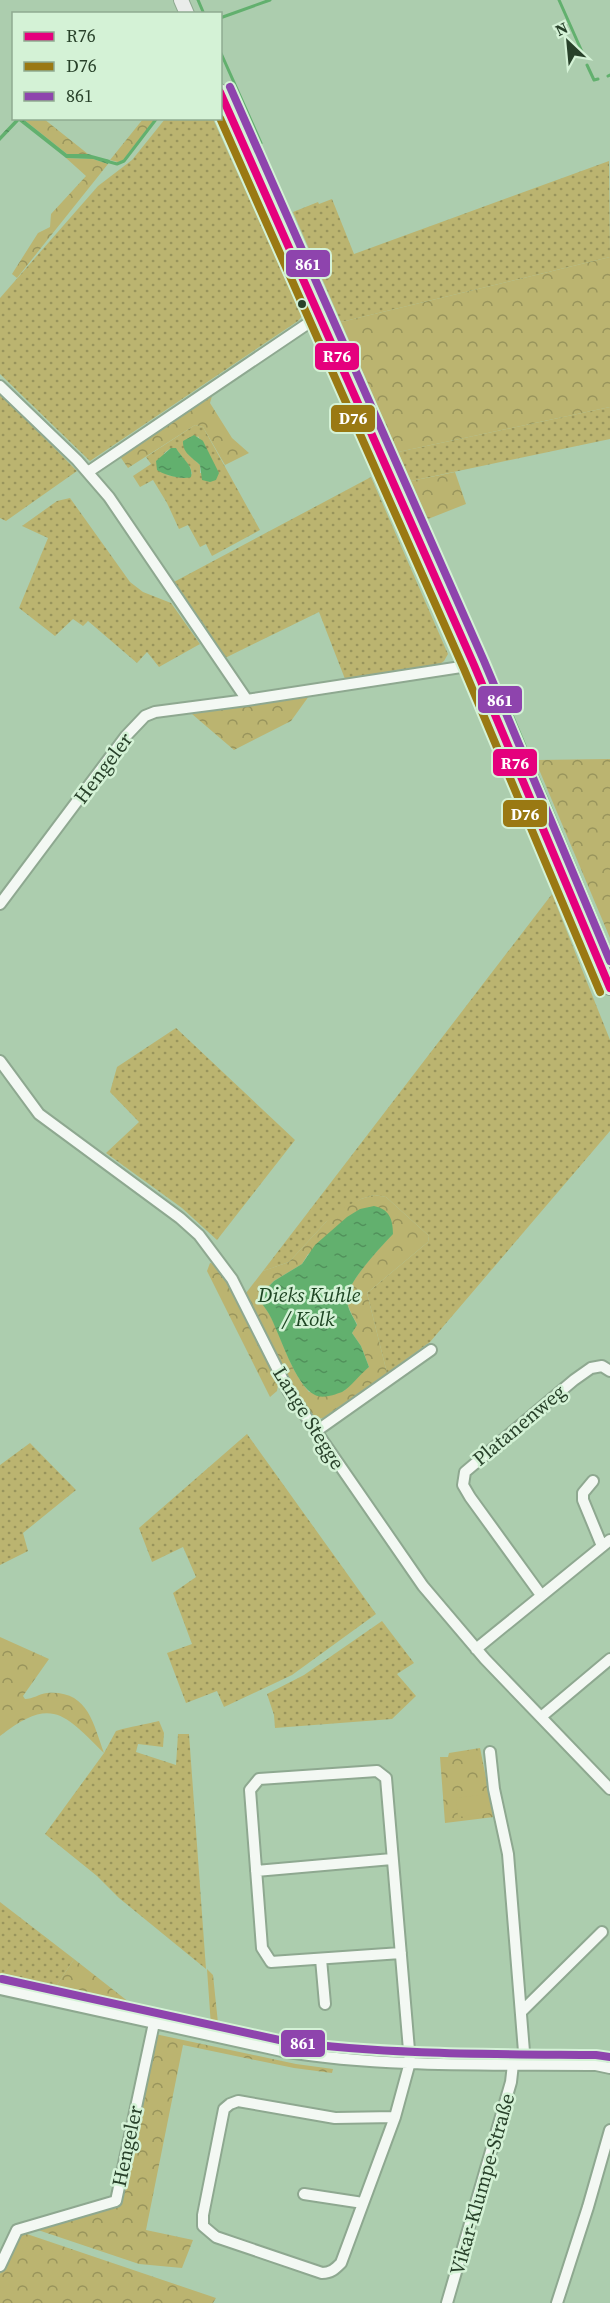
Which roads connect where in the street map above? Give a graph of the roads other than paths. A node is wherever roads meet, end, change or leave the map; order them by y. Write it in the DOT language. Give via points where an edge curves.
graph roads {
  1 [pos="222,96"];
  2 [pos="319,316"];
  3 [pos="0,386"];
  4 [pos="88,472"];
  5 [pos="474,664"];
  6 [pos="247,700"];
  7 [pos="0,904"];
  8 [pos="610,988"];
  9 [pos="0,1061"];
  10 [pos="431,1350"];
  11 [pos="610,1371"];
  12 [pos="315,1432"];
  13 [pos="593,1481"];
  14 [pos="606,1543"];
  15 [pos="541,1595"];
  16 [pos="476,1649"];
  17 [pos="610,1659"];
  18 [pos="541,1717"];
  19 [pos="490,1752"];
  20 [pos="610,1789"];
  21 [pos="392,1859"];
  22 [pos="256,1871"];
  23 [pos="602,1932"];
  24 [pos="401,1953"];
  25 [pos="321,1959"];
  26 [pos="0,1989"];
  27 [pos="325,2004"];
  28 [pos="521,2012"];
  29 [pos="154,2022"];
  30 [pos="410,2062"];
  31 [pos="513,2064"];
  32 [pos="525,2064"];
  33 [pos="610,2068"];
  34 [pos="395,2117"];
  35 [pos="610,2130"];
  36 [pos="304,2194"];
  37 [pos="363,2203"];
  38 [pos="0,2266"];
  39 [pos="447,2303"];
  40 [pos="557,2303"];
  1 -- 2 [label="main road"];
  2 -- 4 [label="street"];
  2 -- 5 [label="main road"];
  3 -- 4 [label="street"];
  4 -- 6 [label="street"];
  5 -- 6 [label="street, Hengeler"];
  5 -- 8 [label="main road"];
  6 -- 7 [label="street, Hengeler" via="145,716"];
  9 -- 12 [label="street, Lange Stegge" via="39,1114 199,1235 232,1279 289,1392"];
  10 -- 12 [label="street"];
  11 -- 15 [label="street, Platanenweg" via="602,1366 591,1368 465,1472 463,1485 470,1497"];
  12 -- 16 [label="street, Lange Stegge" via="423,1586"];
  13 -- 14 [label="street" via="583,1493 583,1500"];
  14 -- 15 [label="street"];
  15 -- 16 [label="street"];
  16 -- 18 [label="street, Lange Stegge"];
  17 -- 18 [label="street"];
  18 -- 20 [label="street, Lange Stegge"];
  19 -- 28 [label="street" via="508,1854"];
  21 -- 22 [label="street"];
  21 -- 22 [label="street" via="386,1778 377,1771 259,1779 250,1790"];
  21 -- 24 [label="street"];
  22 -- 25 [label="street" via="262,1948 271,1962"];
  23 -- 28 [label="street"];
  24 -- 25 [label="street"];
  24 -- 30 [label="street"];
  25 -- 27 [label="street"];
  26 -- 29 [label="street"];
  28 -- 32 [label="street"];
  29 -- 30 [label="street" via="328,2059"];
  29 -- 38 [label="street, Hengeler" via="116,2201 17,2230"];
  30 -- 31 [label="street"];
  30 -- 34 [label="street"];
  31 -- 32 [label="street"];
  31 -- 39 [label="street, Vikar-Klumpe-Straße"];
  32 -- 33 [label="street"];
  34 -- 37 [label="street"];
  34 -- 37 [label="street" via="334,2118 238,2102 224,2109 203,2215 203,2226 216,2237 328,2273 341,2263"];
  35 -- 40 [label="street"];
  36 -- 37 [label="street"];
}
